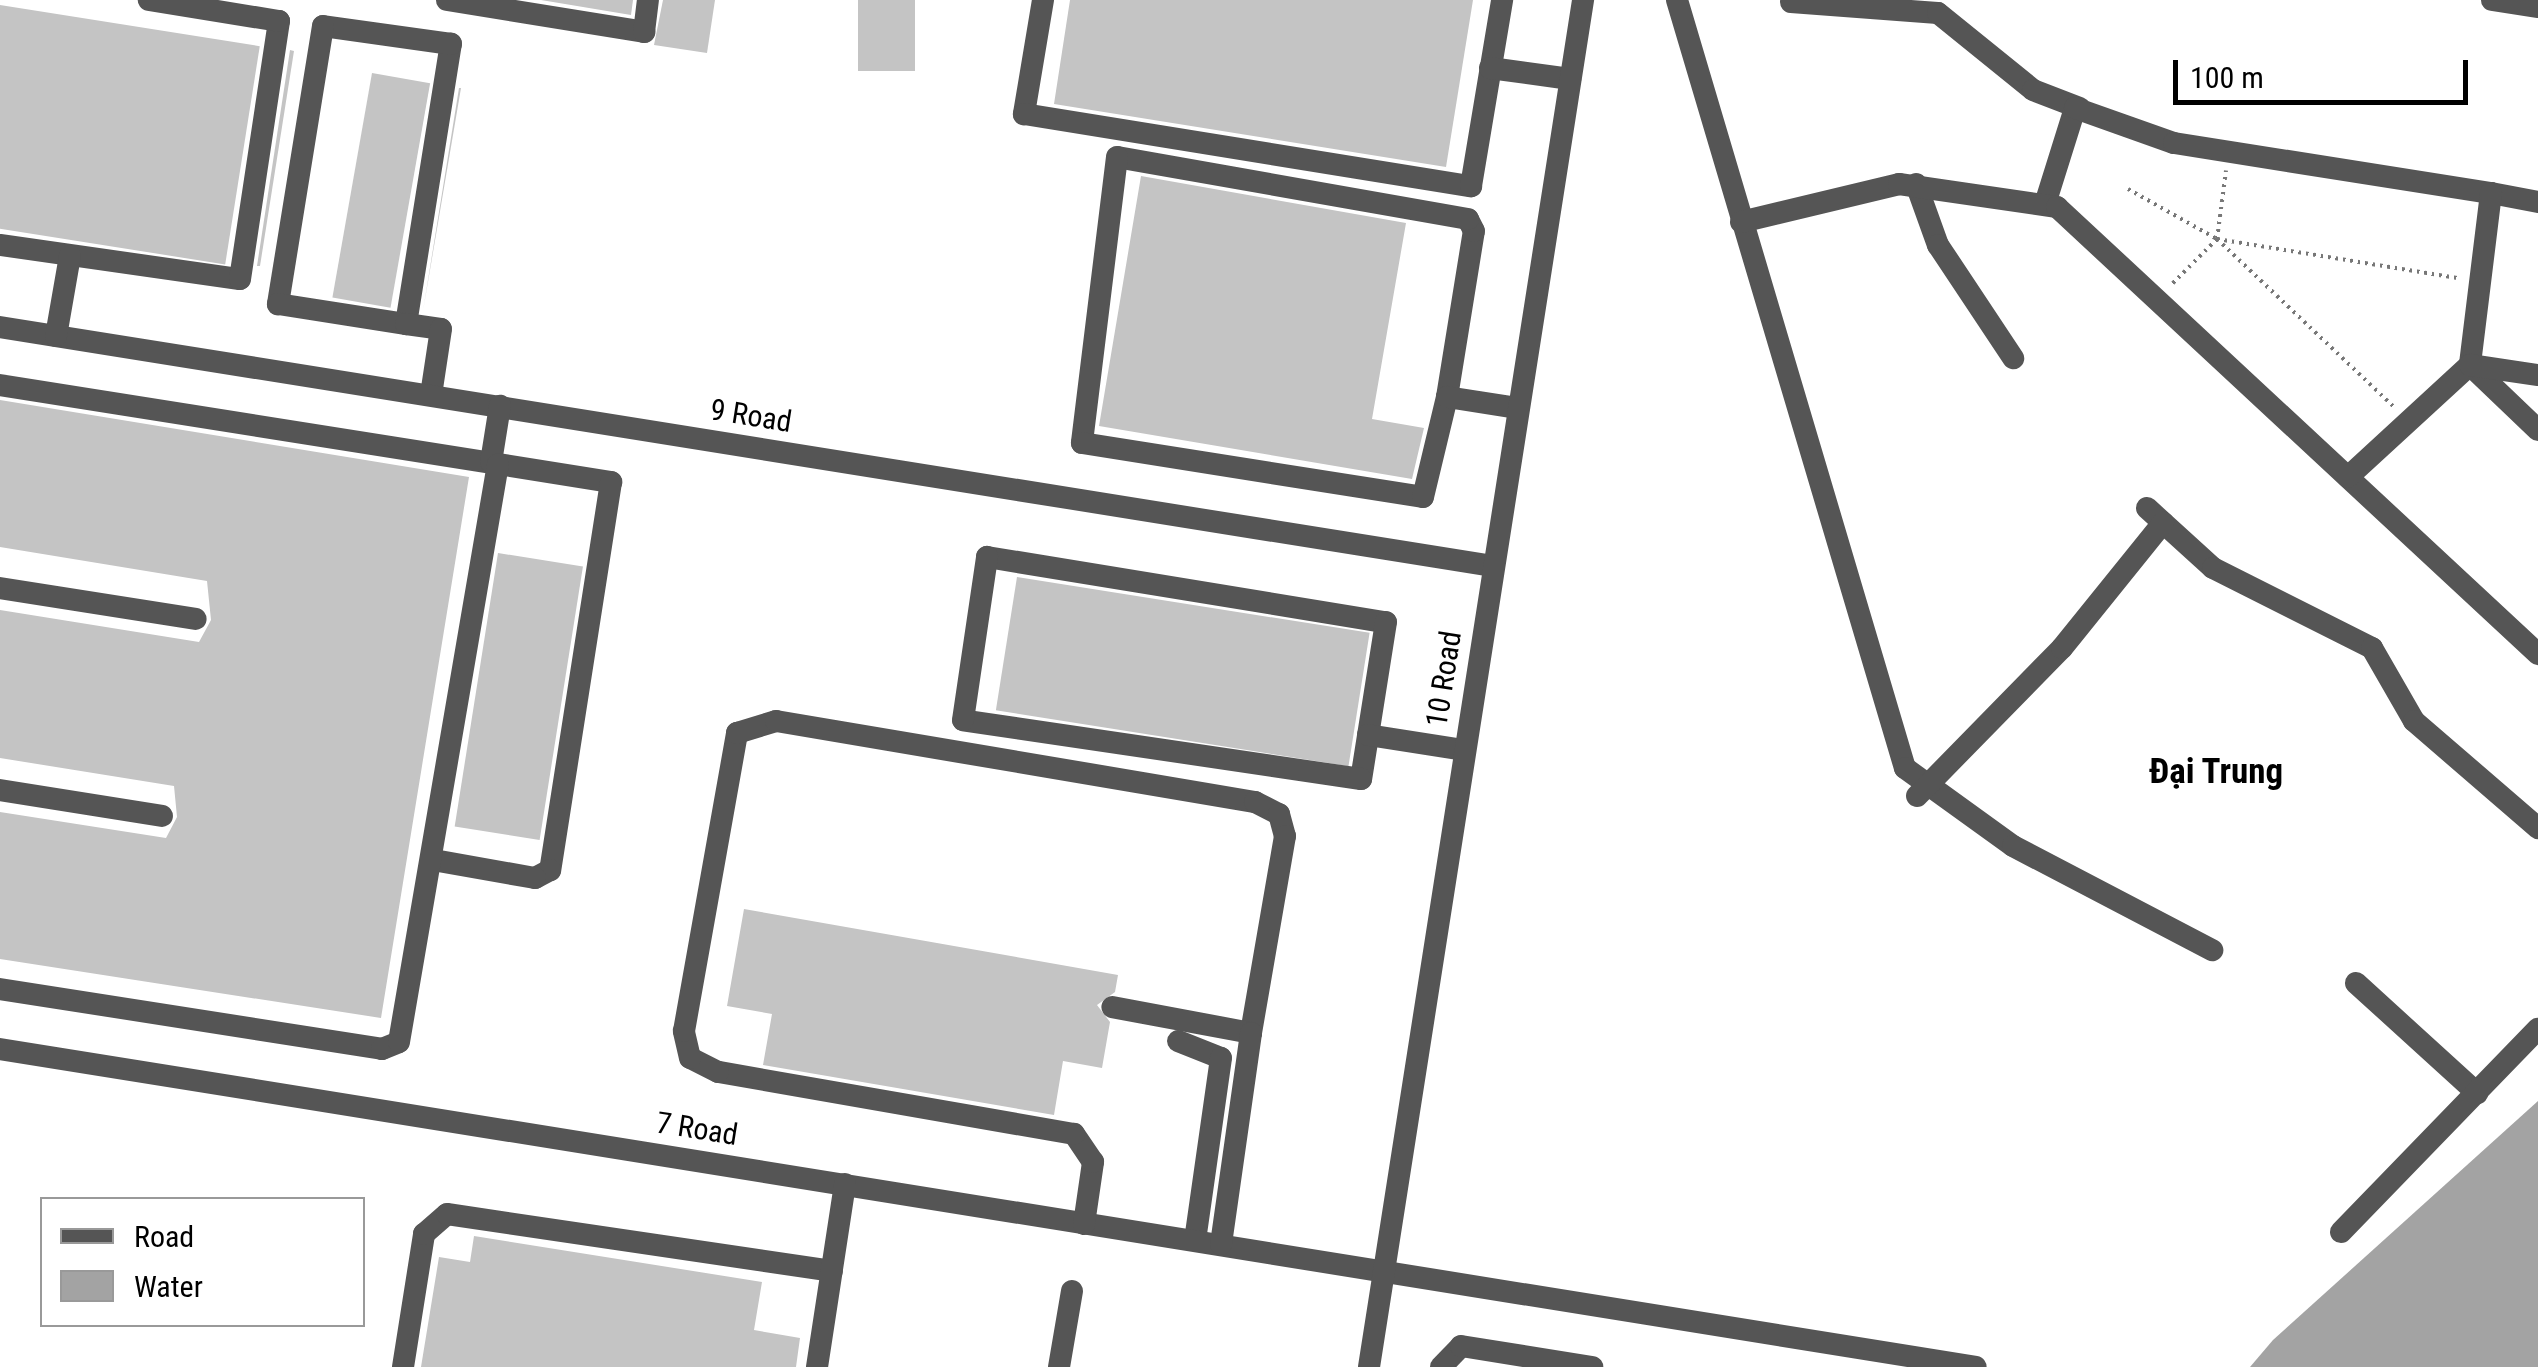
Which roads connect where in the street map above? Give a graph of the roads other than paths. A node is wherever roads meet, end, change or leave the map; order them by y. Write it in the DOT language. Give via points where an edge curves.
graph roads {
  1 [pos="149,0"];
  2 [pos="447,0"];
  3 [pos="648,0"];
  4 [pos="1043,0"];
  5 [pos="1502,0"];
  6 [pos="1582,0"];
  7 [pos="1677,0"];
  8 [pos="2492,0"];
  9 [pos="1791,2"];
  10 [pos="2538,8"];
  11 [pos="1490,68"];
  12 [pos="1570,80"];
  13 [pos="2080,108"];
  14 [pos="1916,184"];
  15 [pos="2491,194"];
  16 [pos="2538,202"];
  17 [pos="2045,204"];
  18 [pos="1741,222"];
  19 [pos="0,245"];
  20 [pos="70,256"];
  21 [pos="406,324"];
  22 [pos="0,327"];
  23 [pos="56,336"];
  24 [pos="2013,358"];
  25 [pos="2470,365"];
  26 [pos="2538,375"];
  27 [pos="0,385"];
  28 [pos="431,395"];
  29 [pos="1447,398"];
  30 [pos="500,406"];
  31 [pos="1518,408"];
  32 [pos="2538,430"];
  33 [pos="494,463"];
  34 [pos="2348,477"];
  35 [pos="1492,566"];
  36 [pos="0,588"];
  37 [pos="196,619"];
  38 [pos="2538,654"];
  39 [pos="1368,735"];
  40 [pos="1464,750"];
  41 [pos="0,790"];
  42 [pos="1921,792"];
  43 [pos="162,816"];
  44 [pos="2538,828"];
  45 [pos="432,860"];
  46 [pos="2212,950"];
  47 [pos="2356,983"];
  48 [pos="0,989"];
  49 [pos="1112,1007"];
  50 [pos="2538,1030"];
  51 [pos="1251,1032"];
  52 [pos="1178,1041"];
  53 [pos="0,1050"];
  54 [pos="2476,1093"];
  55 [pos="846,1184"];
  56 [pos="1084,1224"];
  57 [pos="2341,1232"];
  58 [pos="1195,1240"];
  59 [pos="1221,1244"];
  60 [pos="1384,1271"];
  61 [pos="832,1272"];
  62 [pos="1072,1291"];
  63 [pos="403,1367"];
  64 [pos="816,1367"];
  65 [pos="1058,1367"];
  66 [pos="1369,1367"];
  67 [pos="1441,1367"];
  68 [pos="1592,1367"];
  69 [pos="1976,1367"];
  1 -- 20 [label="street" via="279,21 240,279"];
  2 -- 3 [label="street" via="644,32"];
  4 -- 11 [label="street" via="1024,114 1471,186"];
  5 -- 11 [label="street"];
  6 -- 12 [label="street, 10 Road"];
  7 -- 18 [label="street"];
  8 -- 10 [label="street"];
  9 -- 13 [label="street" via="1938,13 2033,90"];
  11 -- 12 [label="street"];
  12 -- 31 [label="street, 10 Road"];
  13 -- 15 [label="street" via="2174,143"];
  13 -- 17 [label="street" via="2070,111"];
  14 -- 17 [label="street"];
  14 -- 18 [label="street"];
  14 -- 24 [label="street" via="1944,256"];
  15 -- 16 [label="street"];
  15 -- 25 [label="street"];
  17 -- 34 [label="street" via="2074,220"];
  18 -- 42 [label="street" via="1887,727"];
  19 -- 20 [label="street"];
  20 -- 23 [label="street"];
  21 -- 21 [label="street" via="278,304 323,26 450,44"];
  21 -- 28 [label="street" via="440,329"];
  22 -- 23 [label="street, 9 Road"];
  23 -- 28 [label="street, 9 Road"];
  25 -- 26 [label="street"];
  25 -- 32 [label="street"];
  25 -- 34 [label="street"];
  27 -- 33 [label="street"];
  28 -- 30 [label="street, 9 Road"];
  29 -- 29 [label="street" via="1422,496 1082,443 1117,157 1468,218 1474,231"];
  29 -- 31 [label="street"];
  30 -- 33 [label="street"];
  30 -- 35 [label="street, 9 Road"];
  31 -- 35 [label="street, 10 Road"];
  33 -- 45 [label="street"];
  33 -- 45 [label="street" via="612,482 556,850 535,878"];
  34 -- 38 [label="street"];
  35 -- 40 [label="street, 10 Road"];
  36 -- 37 [label="street"];
  39 -- 39 [label="street" via="1386,622 988,558 963,720 1361,779"];
  39 -- 40 [label="street"];
  40 -- 60 [label="street, 10 Road"];
  41 -- 43 [label="street"];
  42 -- 44 [label="street" via="2062,648 2155,515 2213,568 2372,648 2414,721"];
  42 -- 46 [label="street"];
  45 -- 48 [label="street" via="405,1030 392,1048"];
  47 -- 54 [label="street"];
  49 -- 51 [label="street"];
  50 -- 54 [label="street"];
  51 -- 56 [label="street" via="1285,836 1269,806 776,721 737,734 684,1031 690,1058 718,1072 1074,1134 1093,1162"];
  51 -- 59 [label="street"];
  52 -- 58 [label="street" via="1221,1058"];
  53 -- 55 [label="street, 7 Road"];
  54 -- 57 [label="street"];
  55 -- 56 [label="street, 7 Road"];
  55 -- 61 [label="street"];
  56 -- 58 [label="street, 7 Road"];
  58 -- 59 [label="street, 7 Road"];
  59 -- 60 [label="street, 7 Road"];
  60 -- 66 [label="street, 10 Road"];
  60 -- 69 [label="street, 7 Road"];
  61 -- 63 [label="street" via="447,1214 424,1234"];
  61 -- 64 [label="street"];
  62 -- 65 [label="street"];
  67 -- 68 [label="street" via="1461,1346"];
}
